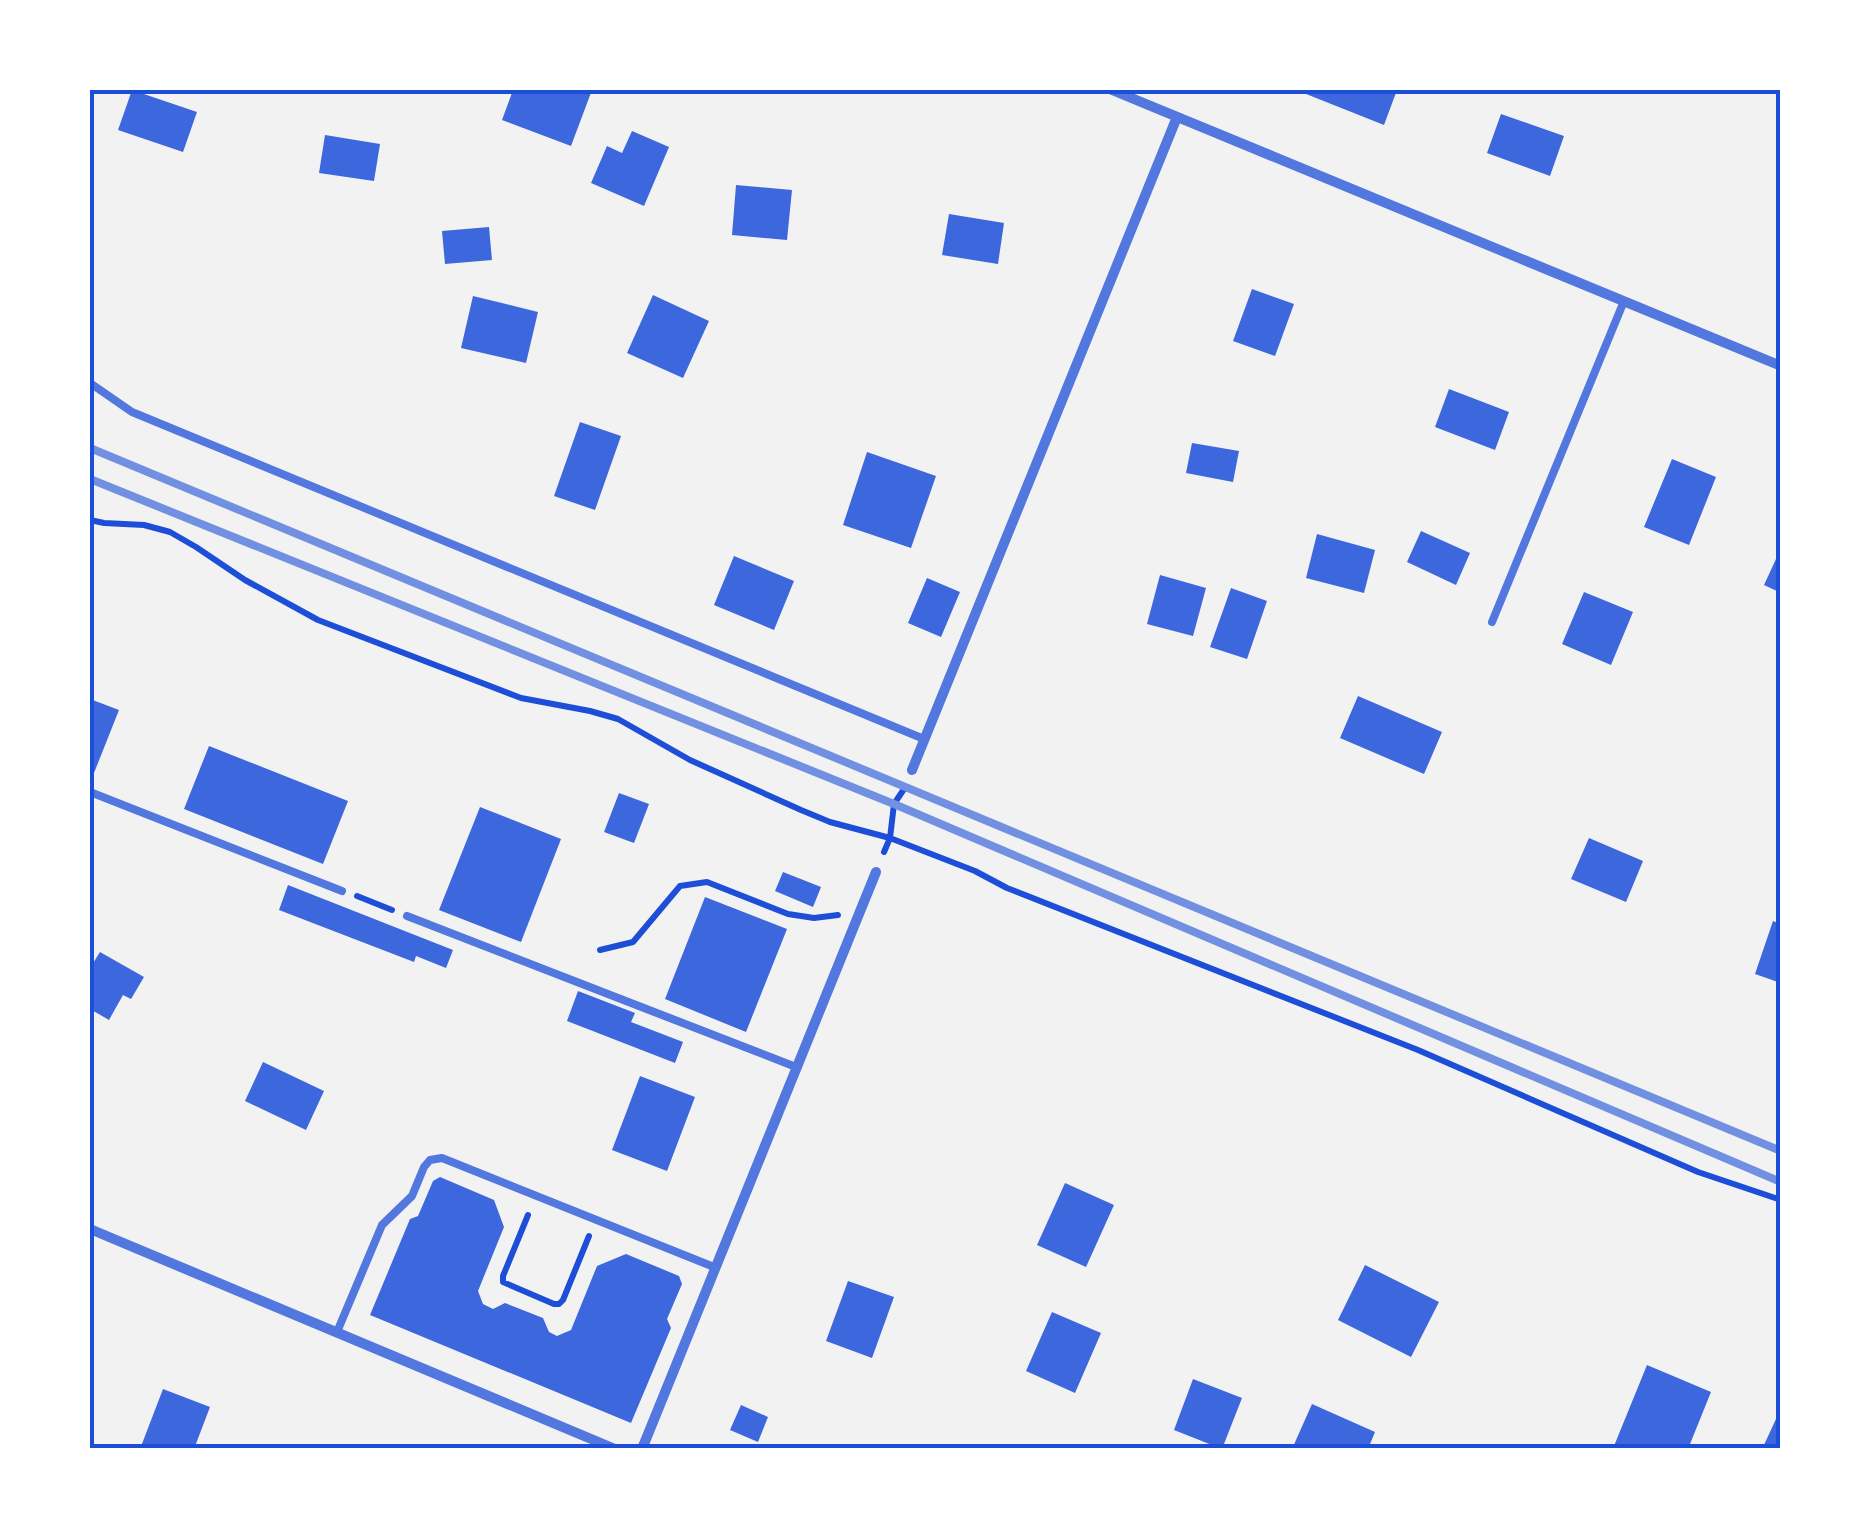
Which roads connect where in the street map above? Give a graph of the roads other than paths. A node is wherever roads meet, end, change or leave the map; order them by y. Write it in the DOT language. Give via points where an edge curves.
graph roads {
  1 [pos="1112,90"];
  2 [pos="1177,116"];
  3 [pos="1624,301"];
  4 [pos="1781,366"];
  5 [pos="90,384"];
  6 [pos="1492,622"];
  7 [pos="924,739"];
  8 [pos="912,770"];
  9 [pos="90,792"];
  10 [pos="876,872"];
  11 [pos="342,890"];
  12 [pos="408,916"];
  13 [pos="796,1067"];
  14 [pos="90,1229"];
  15 [pos="714,1267"];
  16 [pos="338,1332"];
  17 [pos="615,1449"];
  18 [pos="642,1449"];
  1 -- 2 [label="street"];
  2 -- 3 [label="street"];
  2 -- 7 [label="street"];
  3 -- 4 [label="street"];
  3 -- 6 [label="lane"];
  5 -- 7 [label="lane" via="132,412"];
  7 -- 8 [label="street"];
  9 -- 11 [label="lane"];
  10 -- 13 [label="street"];
  12 -- 13 [label="lane"];
  13 -- 15 [label="street"];
  14 -- 16 [label="street"];
  15 -- 16 [label="lane" via="442,1158 430,1160 412,1196 382,1225"];
  15 -- 18 [label="street"];
  16 -- 17 [label="street"];
}
